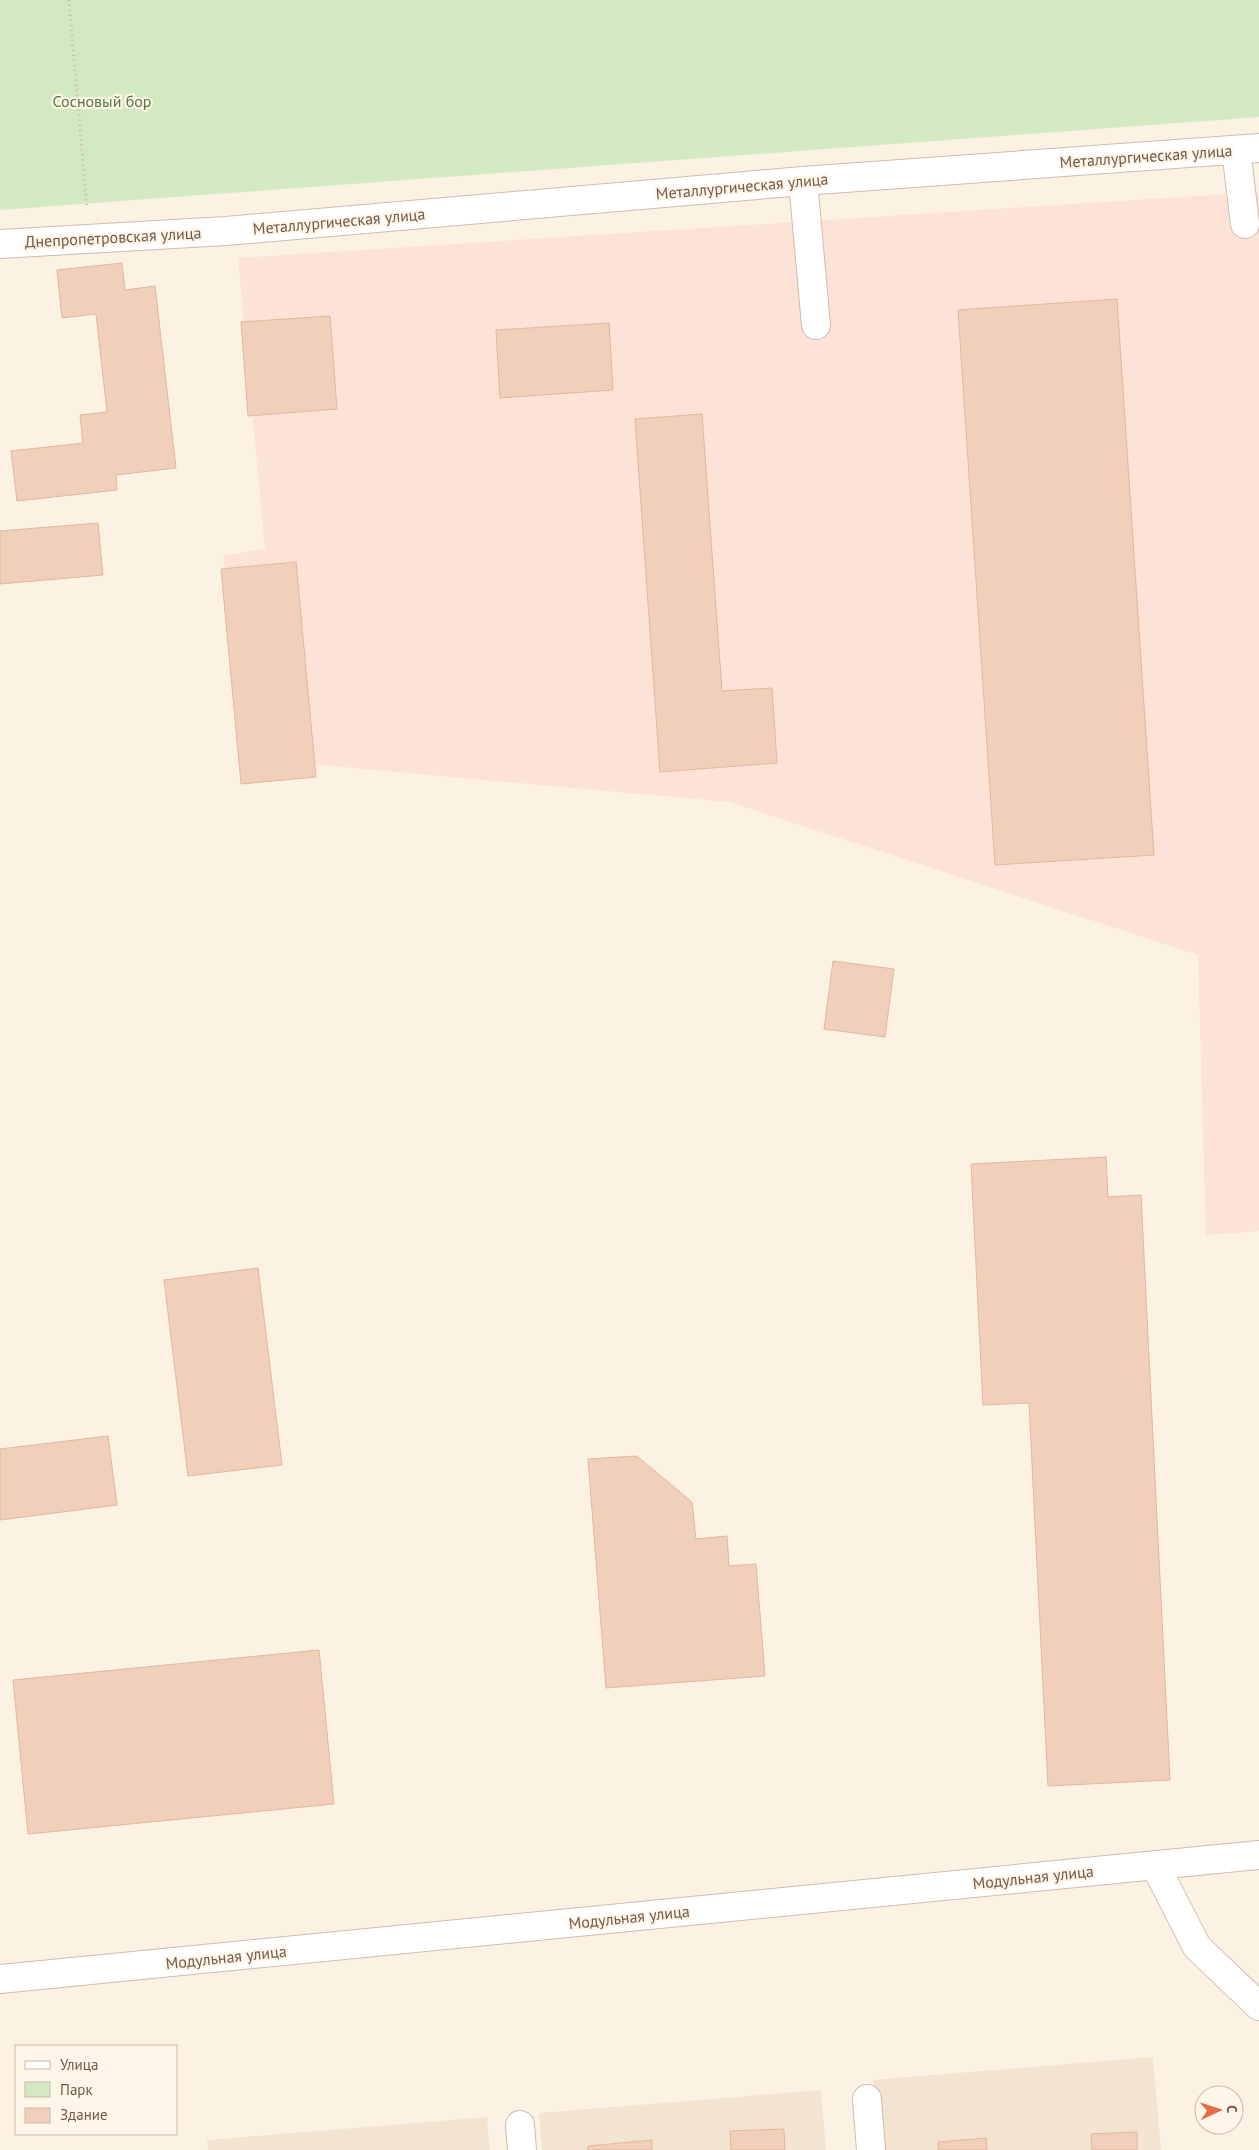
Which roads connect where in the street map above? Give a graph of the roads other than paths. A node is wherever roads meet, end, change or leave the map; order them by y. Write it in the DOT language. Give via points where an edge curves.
graph roads {
  1 [pos="1248,149"];
  2 [pos="803,181"];
  3 [pos="1245,224"];
  4 [pos="226,231"];
  5 [pos="0,244"];
  6 [pos="816,325"];
  7 [pos="1259,1855"];
  8 [pos="1155,1865"];
  9 [pos="0,1979"];
  10 [pos="1259,2006"];
  11 [pos="867,2099"];
  12 [pos="871,2150"];
  1 -- 2 [label="street, Металлургическая улица"];
  1 -- 3 [label="street"];
  2 -- 4 [label="street, Металлургическая улица"];
  2 -- 6 [label="street"];
  4 -- 5 [label="street, Днепропетровская улица"];
  7 -- 8 [label="street, Модульная улица"];
  8 -- 9 [label="street, Модульная улица"];
  8 -- 10 [label="street" via="1197,1947"];
  11 -- 12 [label="street"];
}
